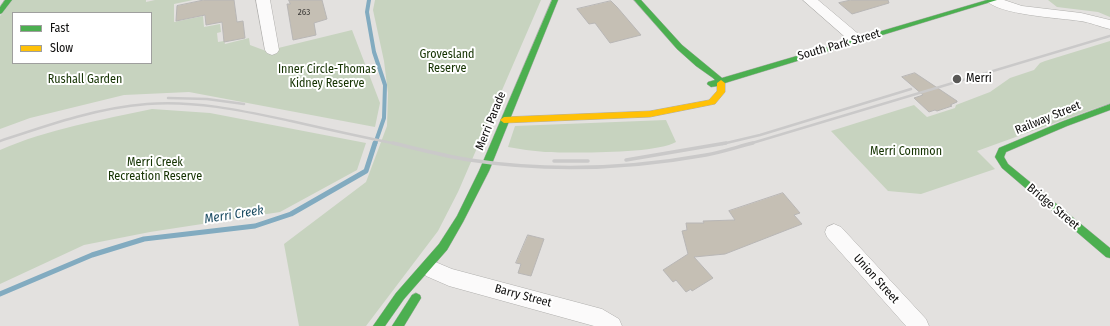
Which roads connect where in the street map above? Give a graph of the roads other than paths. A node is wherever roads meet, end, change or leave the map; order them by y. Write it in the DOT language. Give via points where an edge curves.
graph roads {
  1 [pos="9,0"];
  2 [pos="263,0"];
  3 [pos="555,0"];
  4 [pos="637,0"];
  5 [pos="810,0"];
  6 [pos="993,0"];
  7 [pos="1003,0"];
  8 [pos="1043,7"];
  9 [pos="0,12"];
  10 [pos="1110,20"];
  11 [pos="1110,26"];
  12 [pos="857,40"];
  13 [pos="272,50"];
  14 [pos="696,62"];
  15 [pos="716,83"];
  16 [pos="702,104"];
  17 [pos="1110,107"];
  18 [pos="504,120"];
  19 [pos="999,157"];
  20 [pos="834,232"];
  21 [pos="1110,254"];
  22 [pos="429,271"];
  23 [pos="422,289"];
  24 [pos="380,326"];
  25 [pos="398,326"];
  26 [pos="612,326"];
  27 [pos="919,326"];
  1 -- 9 [label="street"];
  2 -- 13 [label="street"];
  3 -- 18 [label="street, Merri Parade"];
  4 -- 14 [label="street" via="654,21"];
  5 -- 12 [label="street"];
  6 -- 8 [label="street" via="1016,9"];
  6 -- 12 [label="street, South Park Street"];
  7 -- 8 [label="street" via="1017,5"];
  8 -- 10 [label="street" via="1090,14"];
  8 -- 11 [label="street"];
  12 -- 15 [label="street, South Park Street"];
  14 -- 15 [label="street"];
  15 -- 16 [label="street" via="710,98"];
  16 -- 18 [label="street" via="630,116"];
  17 -- 19 [label="street, Railway Street" via="1002,150"];
  18 -- 22 [label="street, Merri Parade" via="476,187"];
  19 -- 21 [label="street, Bridge Street" via="1005,166"];
  20 -- 27 [label="street, Union Street"];
  22 -- 24 [label="street, Merri Parade" via="400,296"];
  22 -- 26 [label="street, Barry Street" via="586,314 602,319"];
  23 -- 25 [label="street"];
}
